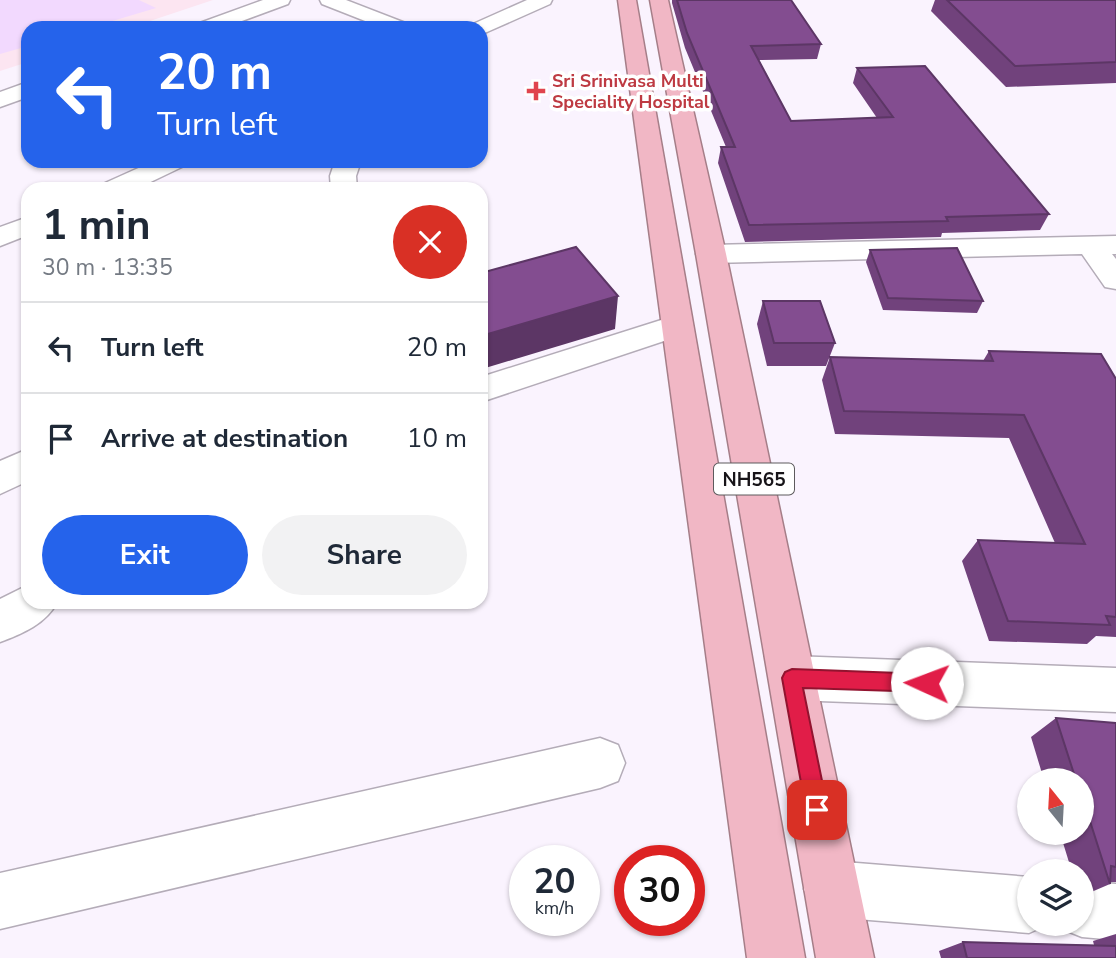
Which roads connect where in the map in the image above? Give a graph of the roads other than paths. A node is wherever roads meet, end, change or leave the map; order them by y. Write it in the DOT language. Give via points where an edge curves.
graph roads {
  1 [pos="281,0"];
  2 [pos="330,0"];
  3 [pos="543,0"];
  4 [pos="627,0"];
  5 [pos="659,0"];
  6 [pos="223,21"];
  7 [pos="383,21"];
  8 [pos="488,24"];
  9 [pos="160,168"];
  10 [pos="129,182"];
  11 [pos="21,228"];
  12 [pos="0,237"];
  13 [pos="1103,245"];
  14 [pos="711,254"];
  15 [pos="1116,280"];
  16 [pos="677,326"];
  17 [pos="488,388"];
  18 [pos="21,467"];
  19 [pos="0,479"];
  20 [pos="23,609"];
  21 [pos="0,622"];
  22 [pos="792,678"];
  23 [pos="1116,690"];
  24 [pos="600,763"];
  25 [pos="832,889"];
  26 [pos="0,901"];
  27 [pos="1017,904"];
  28 [pos="1094,910"];
  29 [pos="1116,912"];
  30 [pos="776,958"];
  31 [pos="845,958"];
  1 -- 6 [label="street"];
  2 -- 7 [label="street"];
  3 -- 8 [label="street"];
  4 -- 16 [label="highway, NH565"];
  5 -- 14 [label="highway, NH565"];
  9 -- 10 [label="street"];
  11 -- 12 [label="street"];
  13 -- 14 [label="street"];
  13 -- 15 [label="street"];
  14 -- 22 [label="highway, NH565"];
  16 -- 17 [label="street"];
  16 -- 30 [label="highway, NH565"];
  18 -- 19 [label="street"];
  20 -- 21 [label="street"];
  22 -- 23 [label="street"];
  22 -- 25 [label="highway, NH565"];
  24 -- 26 [label="street"];
  25 -- 27 [label="street"];
  25 -- 31 [label="highway, NH565"];
  28 -- 29 [label="street"];
}
